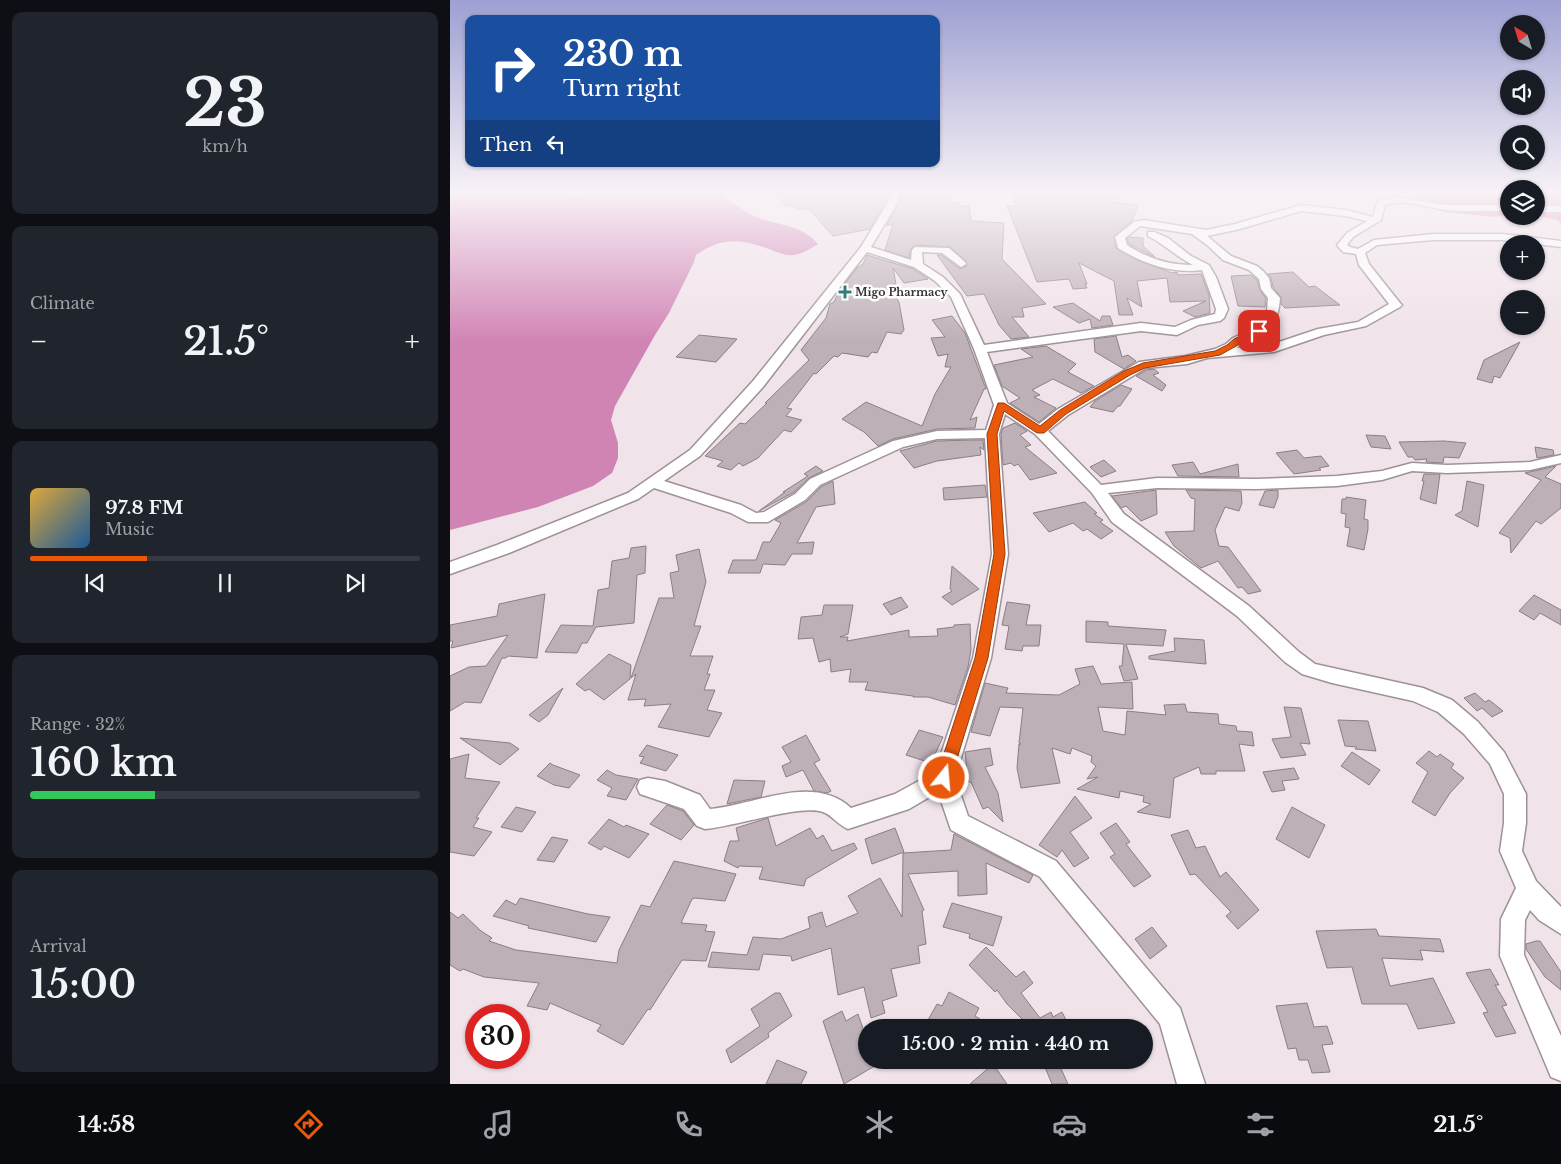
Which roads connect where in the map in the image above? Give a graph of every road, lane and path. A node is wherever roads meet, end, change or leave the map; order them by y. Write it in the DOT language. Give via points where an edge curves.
graph roads {
  1 [pos="869,242"];
  2 [pos="1120,242"];
  3 [pos="1166,242"];
  4 [pos="1208,242"];
  5 [pos="1345,242"];
  6 [pos="1383,242"];
  7 [pos="1537,242"];
  8 [pos="1561,244"];
  9 [pos="865,248"];
  10 [pos="1360,252"];
  11 [pos="961,264"];
  12 [pos="918,265"];
  13 [pos="1205,267"];
  14 [pos="980,349"];
  15 [pos="1217,353"];
  16 [pos="1001,405"];
  17 [pos="1040,431"];
  18 [pos="992,434"];
  19 [pos="1561,459"];
  20 [pos="654,483"];
  21 [pos="1097,490"];
  22 [pos="450,568"];
  23 [pos="944,778"];
  24 [pos="648,788"];
  25 [pos="1528,889"];
  26 [pos="1561,922"];
  27 [pos="1561,1067"];
  28 [pos="1191,1084"];
  1 -- 9 [label="street"];
  2 -- 13 [label="street" via="1137,257 1152,262 1182,269"];
  3 -- 13 [label="street"];
  4 -- 15 [label="street" via="1222,255 1260,273 1266,289 1274,298 1273,311 1264,328"];
  5 -- 10 [label="street" via="1342,245 1347,250"];
  6 -- 10 [label="street"];
  7 -- 8 [label="street"];
  9 -- 12 [label="street"];
  9 -- 20 [label="street" via="758,384 695,453"];
  10 -- 15 [label="street" via="1364,265 1396,305 1362,324 1274,348"];
  11 -- 12 [label="street" via="945,250 919,249"];
  12 -- 14 [label="street" via="934,274 956,296"];
  13 -- 14 [label="street" via="1222,309 1216,319 1194,322 1177,330 1141,327"];
  14 -- 16 [label="street"];
  15 -- 17 [label="street" via="1143,366 1127,373 1063,412"];
  16 -- 17 [label="street"];
  16 -- 18 [label="street"];
  17 -- 21 [label="street"];
  18 -- 20 [label="street" via="937,435 898,444 815,482 800,497 768,518 754,518 736,509"];
  18 -- 23 [label="street" via="1000,554 982,658"];
  19 -- 21 [label="street" via="1530,466 1412,467 1337,481 1150,484"];
  20 -- 22 [label="street" via="632,496"];
  21 -- 25 [label="street" via="1118,518 1243,611 1292,658 1309,669 1416,694 1445,706 1471,728 1497,758 1516,794 1511,851"];
  23 -- 24 [label="street" via="901,802 848,819 830,804 800,801 722,819 705,819 692,802"];
  23 -- 28 [label="street" via="958,822 1048,869 1171,1017"];
  25 -- 26 [label="street" via="1547,912"];
  25 -- 27 [label="street" via="1513,920 1512,956"];
}
